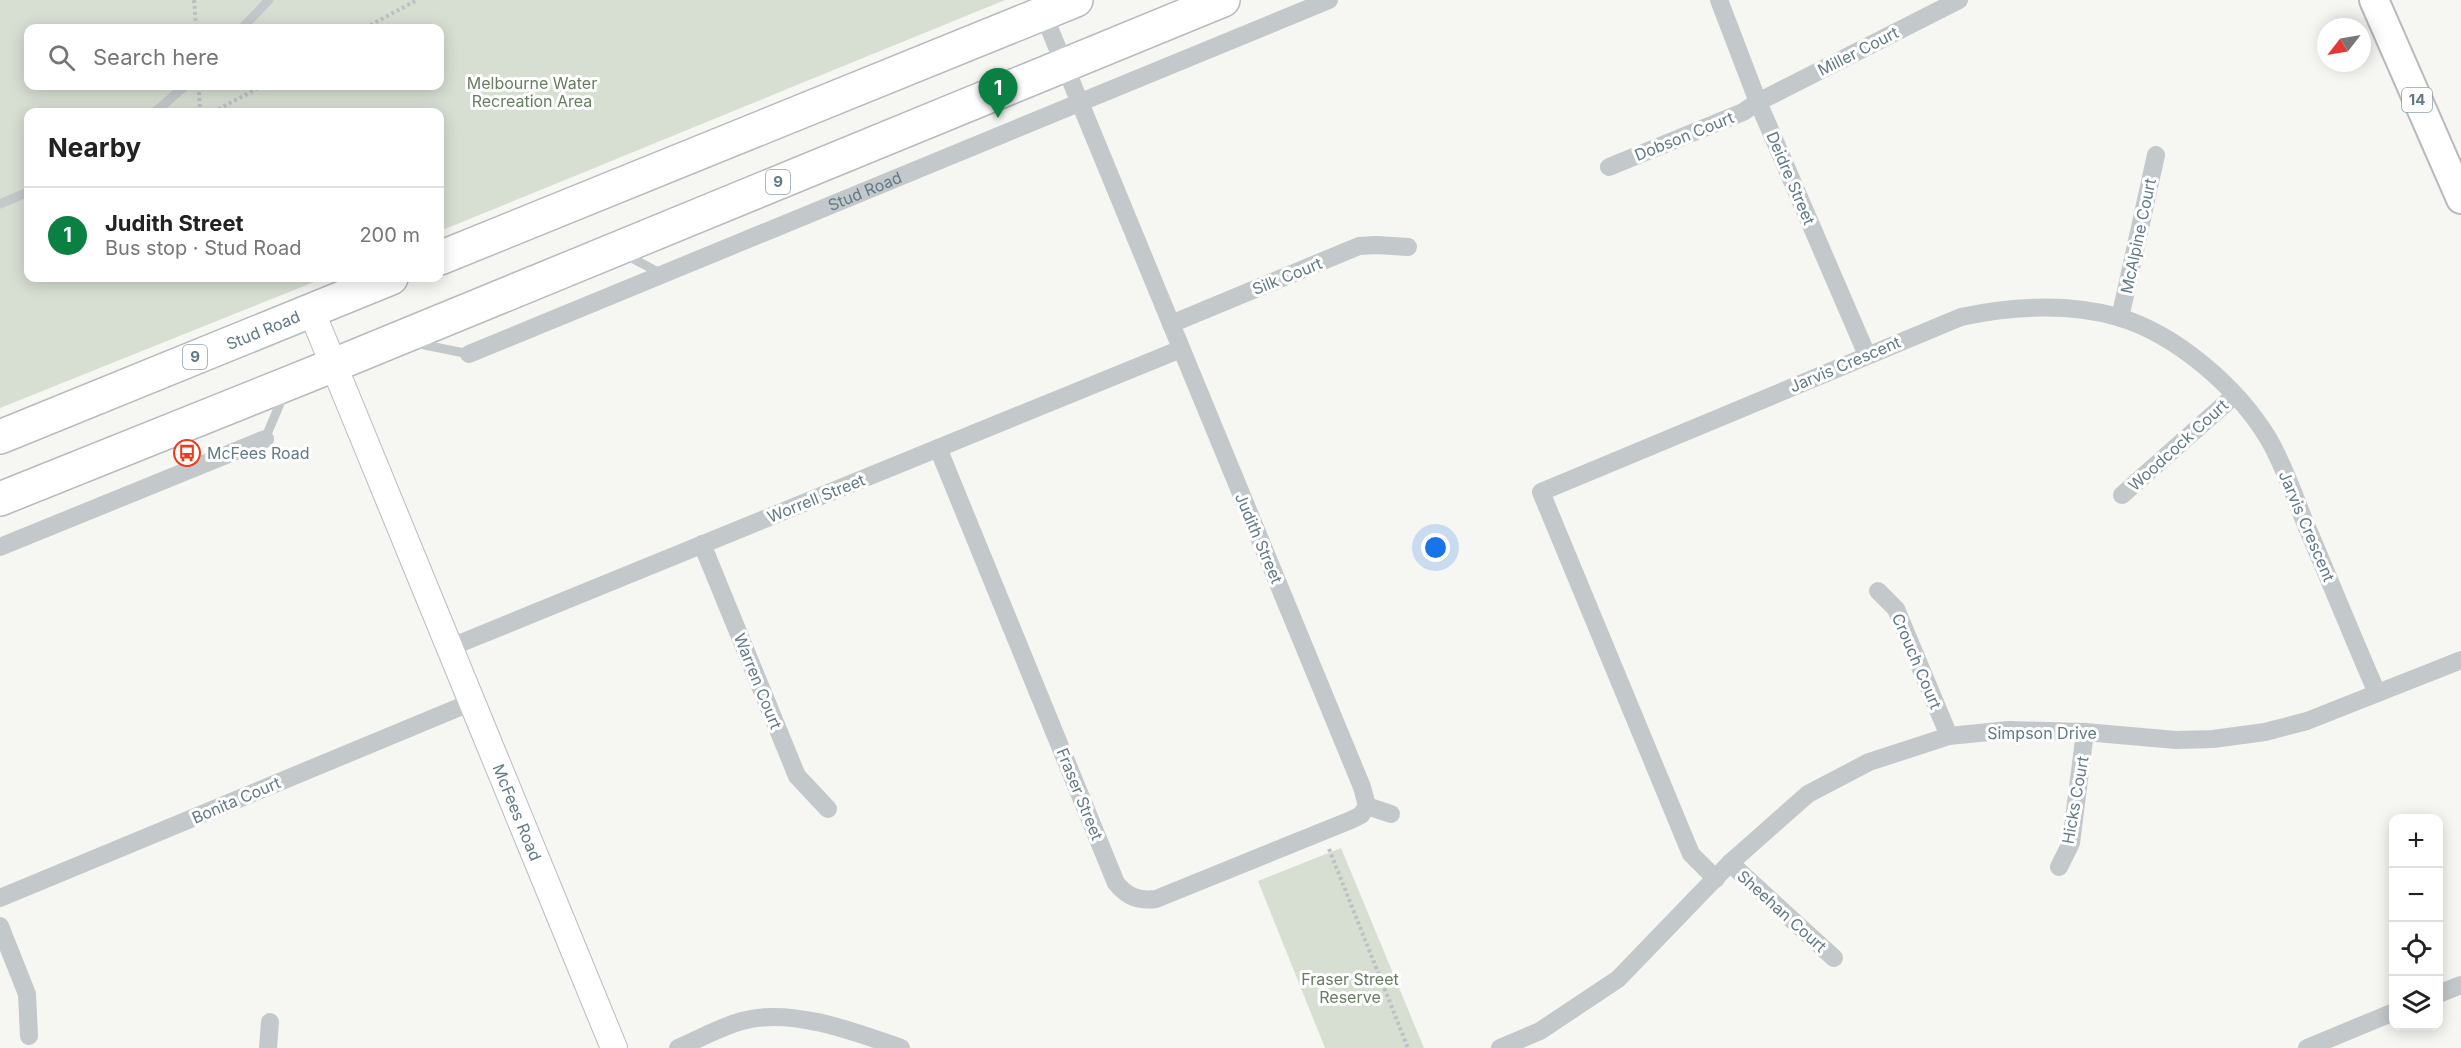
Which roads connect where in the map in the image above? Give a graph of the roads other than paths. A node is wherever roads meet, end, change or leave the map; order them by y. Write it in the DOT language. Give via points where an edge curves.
graph roads {
  1 [pos="268,0"];
  2 [pos="1076,0"];
  3 [pos="1223,0"];
  4 [pos="1329,0"];
  5 [pos="1719,0"];
  6 [pos="1959,0"];
  7 [pos="2374,0"];
  8 [pos="1043,13"];
  9 [pos="246,24"];
  10 [pos="1065,64"];
  11 [pos="180,90"];
  12 [pos="1081,102"];
  13 [pos="1758,102"];
  14 [pos="160,108"];
  15 [pos="2156,155"];
  16 [pos="1609,167"];
  17 [pos="24,194"];
  18 [pos="2460,194"];
  19 [pos="0,204"];
  20 [pos="1408,247"];
  21 [pos="614,249"];
  22 [pos="444,256"];
  23 [pos="662,274"];
  24 [pos="381,282"];
  25 [pos="311,310"];
  26 [pos="2120,318"];
  27 [pos="1171,324"];
  28 [pos="395,339"];
  29 [pos="1181,349"];
  30 [pos="469,354"];
  31 [pos="1867,355"];
  32 [pos="334,365"];
  33 [pos="288,383"];
  34 [pos="2235,395"];
  35 [pos="0,437"];
  36 [pos="265,439"];
  37 [pos="938,448"];
  38 [pos="2122,495"];
  39 [pos="0,499"];
  40 [pos="702,544"];
  41 [pos="0,547"];
  42 [pos="1878,591"];
  43 [pos="451,647"];
  44 [pos="2461,660"];
  45 [pos="2377,693"];
  46 [pos="472,702"];
  47 [pos="2085,732"];
  48 [pos="1949,736"];
  49 [pos="1366,806"];
  50 [pos="828,809"];
  51 [pos="1391,814"];
  52 [pos="1730,863"];
  53 [pos="2059,867"];
  54 [pos="1716,879"];
  55 [pos="0,898"];
  56 [pos="0,926"];
  57 [pos="1834,958"];
  58 [pos="2461,985"];
  59 [pos="2443,992"];
  60 [pos="2389,1014"];
  61 [pos="270,1022"];
  62 [pos="29,1036"];
  63 [pos="268,1048"];
  64 [pos="614,1048"];
  65 [pos="678,1048"];
  66 [pos="901,1048"];
  67 [pos="1500,1048"];
  68 [pos="2307,1048"];
  1 -- 9 [label="lane"];
  2 -- 8 [label="highway"];
  3 -- 10 [label="highway, 9"];
  4 -- 12 [label="street, Stud Road"];
  5 -- 13 [label="street, Deidre Street"];
  6 -- 13 [label="street, Miller Court"];
  7 -- 18 [label="main road, 14"];
  8 -- 10 [label="street, Judith Street"];
  8 -- 22 [label="highway"];
  10 -- 12 [label="street, Judith Street"];
  10 -- 21 [label="highway, 9"];
  11 -- 14 [label="lane"];
  12 -- 23 [label="street, Stud Road"];
  12 -- 27 [label="street, Judith Street"];
  13 -- 16 [label="street, Dobson Court" via="1743,112"];
  13 -- 31 [label="street, Deidre Street"];
  15 -- 26 [label="street, McAlpine Court"];
  17 -- 19 [label="lane"];
  20 -- 27 [label="street, Silk Court" via="1359,246"];
  21 -- 23 [label="lane"];
  21 -- 28 [label="highway, 9"];
  23 -- 30 [label="street, Stud Road"];
  24 -- 25 [label="highway, Stud Road / 9"];
  25 -- 32 [label="street, McFees Road"];
  25 -- 35 [label="highway, Stud Road / 9"];
  26 -- 31 [label="street, Jarvis Crescent" via="2049,308 1990,311 1961,317"];
  26 -- 34 [label="street, Jarvis Crescent" via="2187,352"];
  27 -- 29 [label="street, Judith Street"];
  28 -- 30 [label="lane, Stud Road"];
  28 -- 32 [label="highway, 9"];
  29 -- 37 [label="street, Worrell Street"];
  29 -- 49 [label="street, Judith Street" via="1362,787"];
  31 -- 54 [label="street, Jarvis Crescent" via="1541,492 1691,854"];
  32 -- 33 [label="highway, 9"];
  32 -- 43 [label="street, McFees Road"];
  33 -- 36 [label="lane"];
  33 -- 39 [label="highway, 9"];
  34 -- 38 [label="street, Woodcock Court"];
  34 -- 45 [label="street, Jarvis Crescent" via="2256,420 2278,457"];
  36 -- 41 [label="street"];
  37 -- 40 [label="street, Worrell Street"];
  37 -- 49 [label="street, Fraser Street" via="1116,883 1124,892 1134,898 1156,899 1361,815"];
  40 -- 43 [label="street, Worrell Street"];
  40 -- 50 [label="street, Warren Court" via="797,776"];
  42 -- 48 [label="street, Crouch Court" via="1896,609"];
  43 -- 46 [label="street, McFees Road"];
  44 -- 45 [label="street, Simpson Drive"];
  45 -- 47 [label="street, Simpson Drive" via="2307,721 2213,739 2176,740"];
  46 -- 55 [label="street, Bonita Court"];
  46 -- 64 [label="street, McFees Road"];
  47 -- 48 [label="street, Simpson Drive" via="2009,730"];
  47 -- 53 [label="street, Hicks Court" via="2071,843"];
  48 -- 52 [label="street, Simpson Drive" via="1869,762 1808,794"];
  49 -- 51 [label="street"];
  52 -- 54 [label="street, Simpson Drive"];
  52 -- 57 [label="street, Sheehan Court"];
  54 -- 67 [label="street, Simpson Drive" via="1618,979 1540,1031"];
  56 -- 62 [label="street" via="27,994"];
  58 -- 59 [label="street"];
  60 -- 68 [label="street"];
  61 -- 63 [label="street"];
  65 -- 66 [label="street" via="744,1020 775,1018 802,1018"];
}
